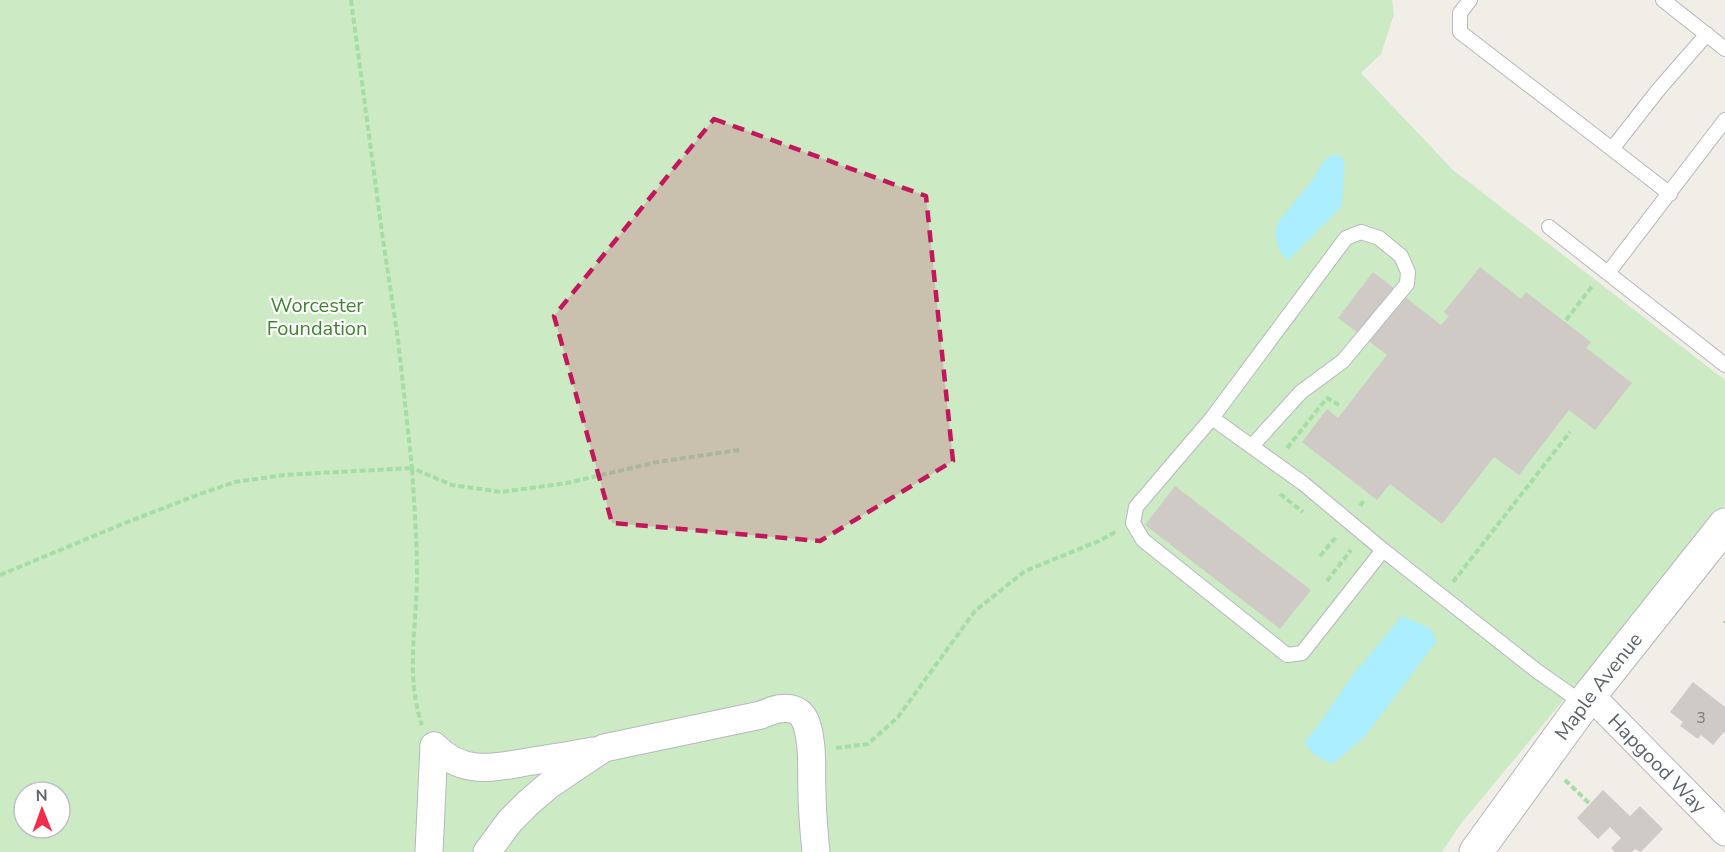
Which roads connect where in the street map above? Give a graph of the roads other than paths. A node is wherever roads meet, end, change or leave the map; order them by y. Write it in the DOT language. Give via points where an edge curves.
graph roads {
  1 [pos="1470,0"];
  2 [pos="1663,0"];
  3 [pos="1707,34"];
  4 [pos="1725,49"];
  5 [pos="1725,120"];
  6 [pos="1612,149"];
  7 [pos="1670,194"];
  8 [pos="1549,227"];
  9 [pos="1608,273"];
  10 [pos="1725,364"];
  11 [pos="1212,418"];
  12 [pos="1252,446"];
  13 [pos="1725,525"];
  14 [pos="1383,550"];
  15 [pos="1587,699"];
  16 [pos="604,748"];
  17 [pos="1725,832"];
  18 [pos="429,852"];
  19 [pos="487,852"];
  20 [pos="816,852"];
  21 [pos="1476,852"];
  1 -- 6 [label="lane" via="1460,13 1460,32"];
  2 -- 3 [label="lane"];
  3 -- 4 [label="lane"];
  3 -- 6 [label="lane"];
  5 -- 7 [label="lane"];
  6 -- 7 [label="lane"];
  7 -- 9 [label="lane"];
  8 -- 9 [label="lane"];
  9 -- 10 [label="lane"];
  11 -- 12 [label="lane"];
  11 -- 12 [label="lane" via="1346,238 1361,232 1379,238 1401,256 1408,272 1407,284 1343,361 1301,392"];
  11 -- 14 [label="lane" via="1136,507 1133,523 1143,540 1287,655 1302,653"];
  12 -- 14 [label="lane"];
  13 -- 15 [label="main road, Maple Avenue"];
  14 -- 15 [label="lane" via="1537,671"];
  15 -- 17 [label="street, Hapgood Way"];
  15 -- 21 [label="main road, Maple Avenue"];
  16 -- 18 [label="street" via="489,769 463,765 434,746"];
  16 -- 19 [label="street" via="528,803"];
  16 -- 20 [label="street" via="778,709 798,711 811,748"];
}
